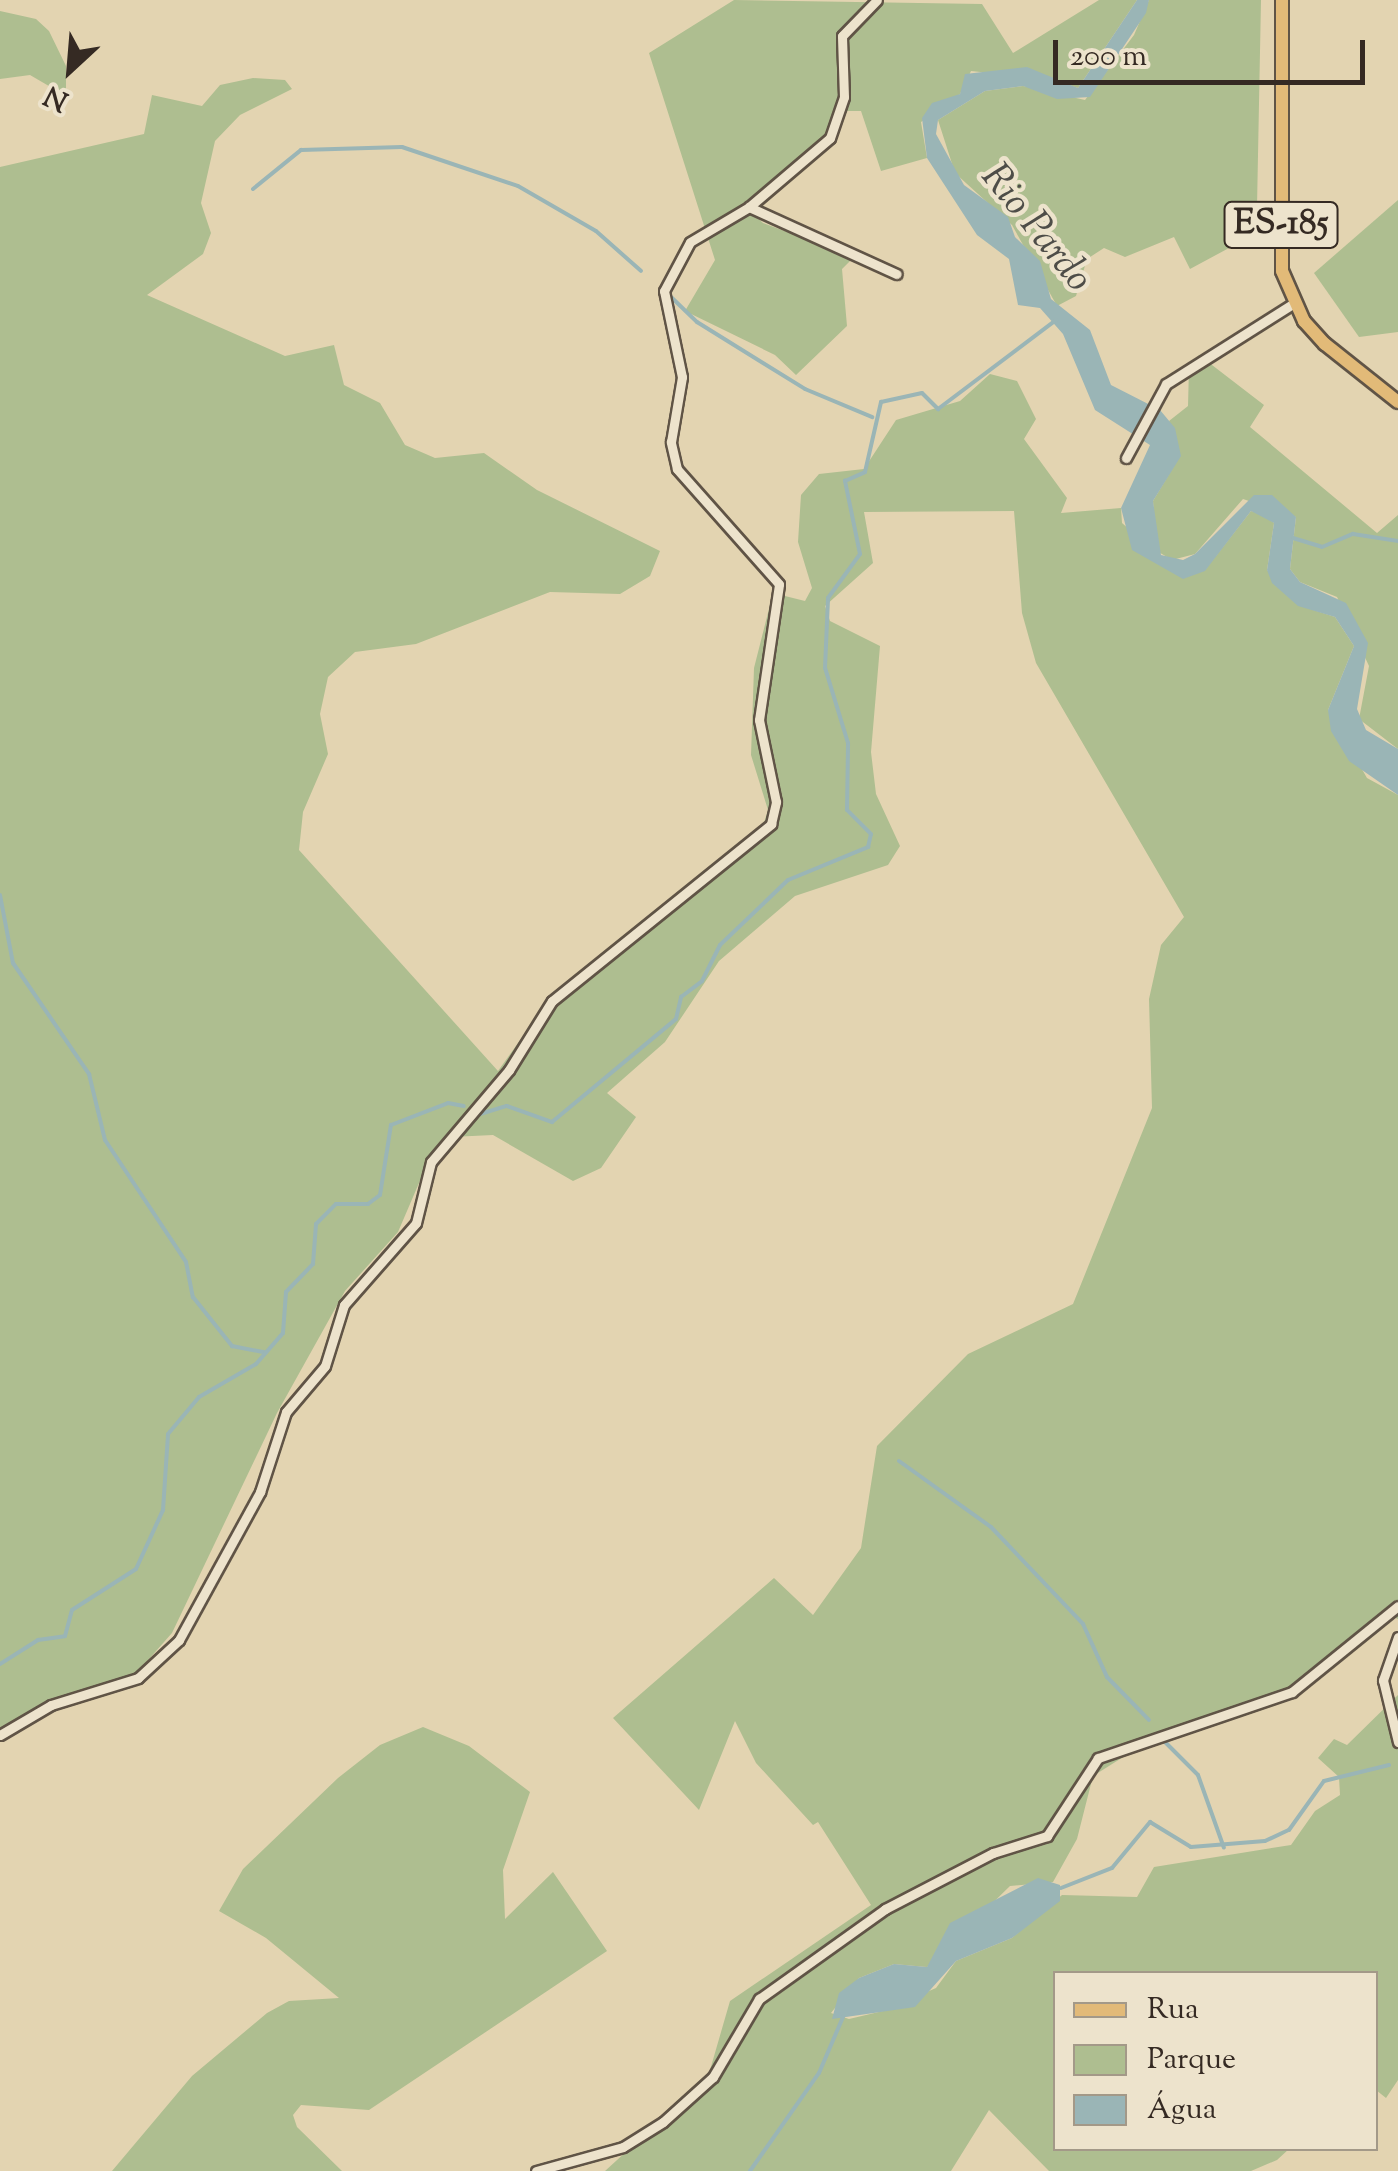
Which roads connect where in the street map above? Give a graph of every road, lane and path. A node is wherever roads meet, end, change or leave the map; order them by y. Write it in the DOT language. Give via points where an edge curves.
graph roads {
  1 [pos="876,0"];
  2 [pos="1282,0"];
  3 [pos="749,207"];
  4 [pos="897,274"];
  5 [pos="1294,302"];
  6 [pos="1398,402"];
  7 [pos="1126,458"];
  8 [pos="1398,1606"];
  9 [pos="1398,1636"];
  10 [pos="3,1732"];
  11 [pos="1398,1742"];
  12 [pos="536,2171"];
  1 -- 3 [label="street" via="842,36 844,97 835,129"];
  2 -- 5 [label="main road, ES-185" via="1282,271"];
  3 -- 4 [label="street"];
  3 -- 10 [label="street" via="681,252 664,311 682,376 671,442 677,469 779,584 759,720 776,802 770,824 552,1001 509,1070 431,1162 416,1223 344,1305 326,1366 286,1412 260,1492 179,1640 138,1678 50,1705"];
  5 -- 6 [label="main road, ES-185" via="1325,344"];
  5 -- 7 [label="street" via="1174,376"];
  8 -- 12 [label="street" via="1292,1692 1142,1737 1098,1758 1047,1836 993,1853 885,1908 759,1999 713,2077 663,2122 623,2147"];
  9 -- 11 [label="street" via="1383,1680"];
}
